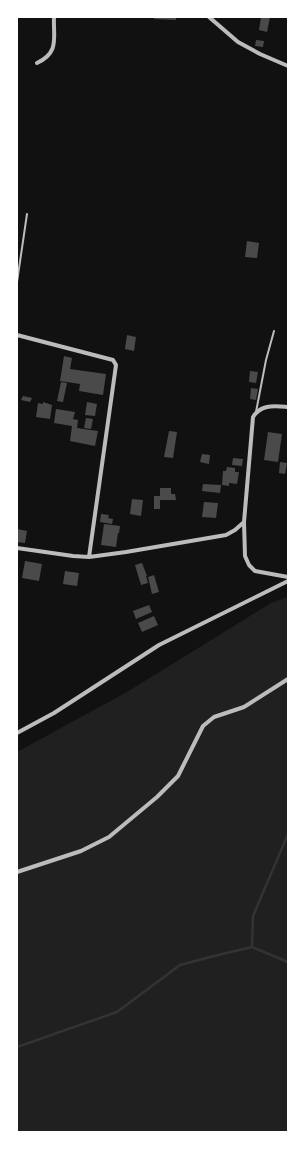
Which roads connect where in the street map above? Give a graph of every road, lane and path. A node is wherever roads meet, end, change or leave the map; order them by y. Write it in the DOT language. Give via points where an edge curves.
graph roads {
  1 [pos="54,17"];
  2 [pos="210,17"];
  3 [pos="37,63"];
  4 [pos="288,66"];
  5 [pos="27,214"];
  6 [pos="17,282"];
  7 [pos="274,331"];
  8 [pos="17,335"];
  9 [pos="288,407"];
  10 [pos="255,414"];
  11 [pos="244,522"];
  12 [pos="17,548"];
  13 [pos="89,556"];
  14 [pos="288,577"];
  15 [pos="288,581"];
  16 [pos="288,679"];
  17 [pos="17,733"];
  18 [pos="17,872"];
  1 -- 3 [label="street" via="53,46 49,56"];
  2 -- 4 [label="street" via="238,42"];
  5 -- 6 [label="lane"];
  7 -- 10 [label="lane"];
  8 -- 13 [label="street" via="113,360 116,365"];
  9 -- 10 [label="street" via="263,407"];
  10 -- 11 [label="street"];
  11 -- 13 [label="street" via="226,534"];
  11 -- 14 [label="street" via="245,556 249,565 255,571"];
  12 -- 13 [label="street"];
  15 -- 17 [label="street" via="159,645 54,713"];
  16 -- 18 [label="street" via="244,707 214,717 203,726 178,776 157,797 108,837 81,851"];
}
